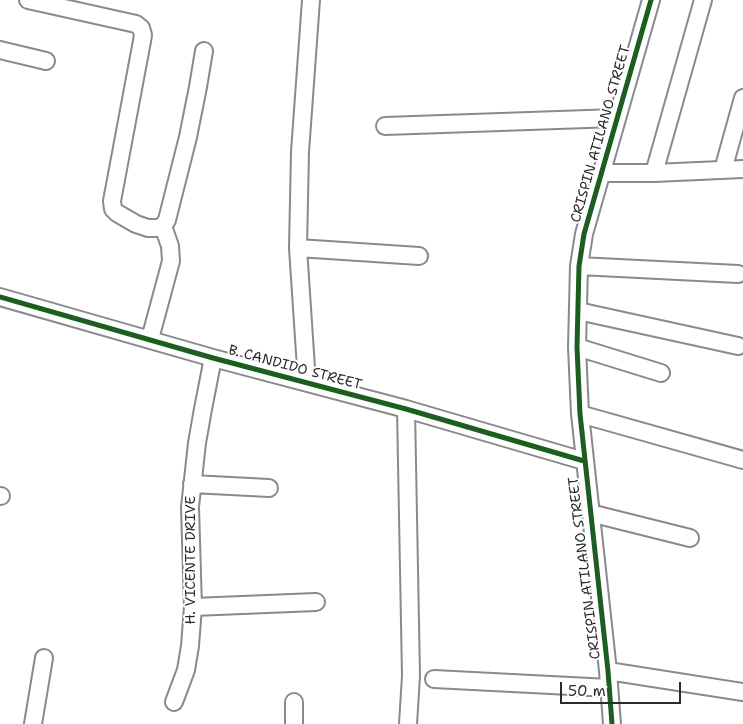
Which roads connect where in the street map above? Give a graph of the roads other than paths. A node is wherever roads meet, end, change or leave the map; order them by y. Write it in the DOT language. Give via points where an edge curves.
graph roads {
  1 [pos="28,0"];
  2 [pos="311,0"];
  3 [pos="651,0"];
  4 [pos="703,0"];
  5 [pos="0,50"];
  6 [pos="204,51"];
  7 [pos="46,60"];
  8 [pos="743,98"];
  9 [pos="616,118"];
  10 [pos="385,126"];
  11 [pos="743,169"];
  12 [pos="723,170"];
  13 [pos="601,173"];
  14 [pos="654,173"];
  15 [pos="163,226"];
  16 [pos="298,248"];
  17 [pos="419,256"];
  18 [pos="579,266"];
  19 [pos="738,274"];
  20 [pos="0,297"];
  21 [pos="578,311"];
  22 [pos="150,340"];
  23 [pos="738,346"];
  24 [pos="577,347"];
  25 [pos="213,358"];
  26 [pos="661,373"];
  27 [pos="307,383"];
  28 [pos="406,408"];
  29 [pos="580,414"];
  30 [pos="743,460"];
  31 [pos="584,461"];
  32 [pos="192,484"];
  33 [pos="269,488"];
  34 [pos="590,512"];
  35 [pos="690,538"];
  36 [pos="316,602"];
  37 [pos="193,607"];
  38 [pos="44,658"];
  39 [pos="608,671"];
  40 [pos="434,680"];
  41 [pos="609,688"];
  42 [pos="743,692"];
  43 [pos="174,702"];
  44 [pos="294,702"];
  45 [pos="33,724"];
  46 [pos="294,724"];
  47 [pos="408,724"];
  48 [pos="612,724"];
  1 -- 15 [label="street" via="136,24 141,28 142,41 112,201 117,213 136,224 148,228"];
  2 -- 16 [label="street" via="300,152"];
  3 -- 9 [label="street, CRISPIN ATILANO STREET"];
  4 -- 14 [label="street"];
  5 -- 7 [label="street"];
  6 -- 15 [label="street" via="188,137"];
  8 -- 12 [label="street"];
  9 -- 10 [label="street"];
  9 -- 13 [label="street, CRISPIN ATILANO STREET"];
  11 -- 12 [label="street"];
  12 -- 14 [label="street"];
  13 -- 14 [label="street"];
  13 -- 18 [label="street, CRISPIN ATILANO STREET" via="584,234"];
  15 -- 22 [label="street" via="171,261"];
  16 -- 17 [label="street"];
  16 -- 27 [label="street"];
  18 -- 19 [label="street"];
  18 -- 21 [label="street, CRISPIN ATILANO STREET"];
  20 -- 22 [label="street, B. CANDIDO STREET"];
  21 -- 23 [label="street"];
  21 -- 24 [label="street, CRISPIN ATILANO STREET"];
  22 -- 25 [label="street, B. CANDIDO STREET"];
  24 -- 26 [label="street"];
  24 -- 29 [label="street, CRISPIN ATILANO STREET"];
  25 -- 27 [label="street, B. CANDIDO STREET"];
  25 -- 32 [label="street, H. VICENTE DRIVE"];
  27 -- 28 [label="street, B. CANDIDO STREET"];
  28 -- 31 [label="street, B. CANDIDO STREET"];
  28 -- 47 [label="street" via="411,676"];
  29 -- 30 [label="street"];
  29 -- 31 [label="street, CRISPIN ATILANO STREET"];
  31 -- 34 [label="street, CRISPIN ATILANO STREET"];
  32 -- 33 [label="street"];
  32 -- 37 [label="street, H. VICENTE DRIVE"];
  34 -- 35 [label="street"];
  34 -- 39 [label="street, CRISPIN ATILANO STREET"];
  36 -- 37 [label="street"];
  37 -- 43 [label="street, H. VICENTE DRIVE" via="186,670"];
  38 -- 45 [label="street"];
  39 -- 41 [label="street, CRISPIN ATILANO STREET"];
  39 -- 42 [label="street"];
  40 -- 41 [label="street"];
  41 -- 48 [label="street, CRISPIN ATILANO STREET"];
  44 -- 46 [label="street"];
}
